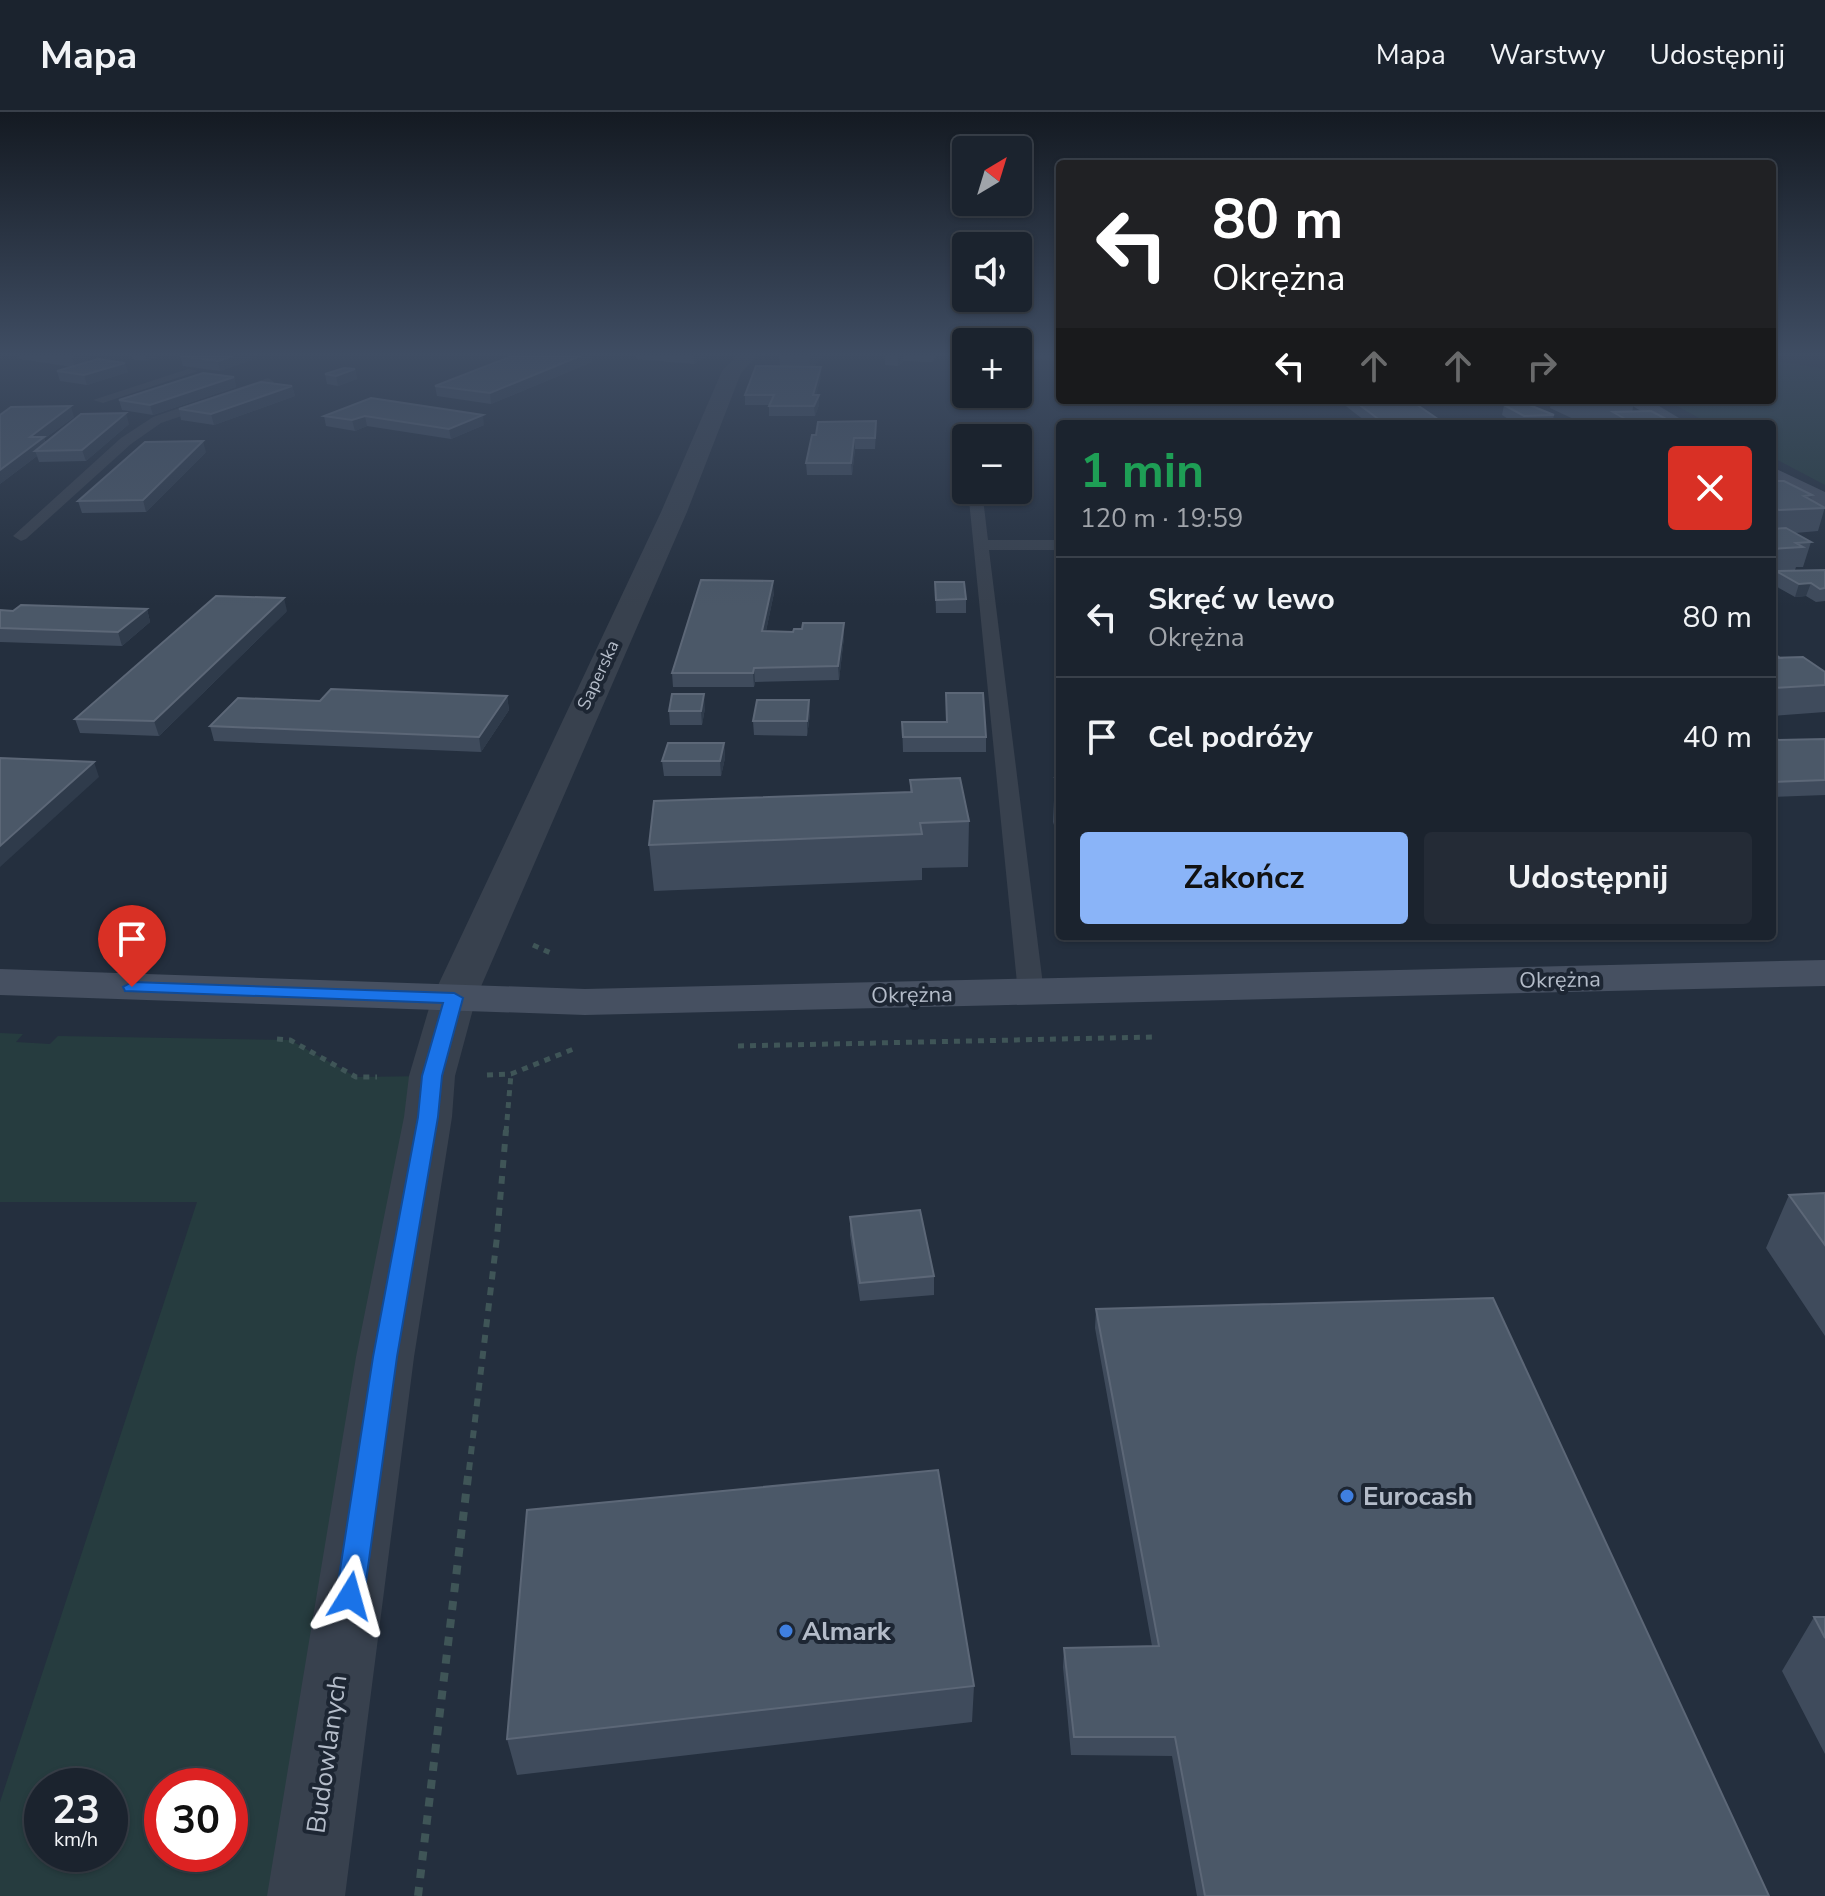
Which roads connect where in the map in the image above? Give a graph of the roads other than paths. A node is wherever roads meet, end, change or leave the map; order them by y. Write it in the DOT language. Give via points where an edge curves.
graph roads {
  1 [pos="129,439"];
  2 [pos="704,439"];
  3 [pos="1776,476"];
  4 [pos="1825,502"];
  5 [pos="976,504"];
  6 [pos="21,536"];
  7 [pos="979,545"];
  8 [pos="1056,545"];
  9 [pos="1825,973"];
  10 [pos="0,982"];
  11 [pos="1031,993"];
  12 [pos="454,998"];
  13 [pos="306,1896"];
  1 -- 6 [label="lane"];
  2 -- 12 [label="street, Saperska"];
  3 -- 4 [label="street"];
  5 -- 7 [label="lane"];
  7 -- 8 [label="lane"];
  7 -- 11 [label="lane"];
  9 -- 11 [label="street, Okrężna"];
  10 -- 12 [label="street, Okrężna"];
  11 -- 12 [label="street, Okrężna" via="585,1002"];
  12 -- 13 [label="street, Budowlanych" via="432,1076 385,1357"];
}
